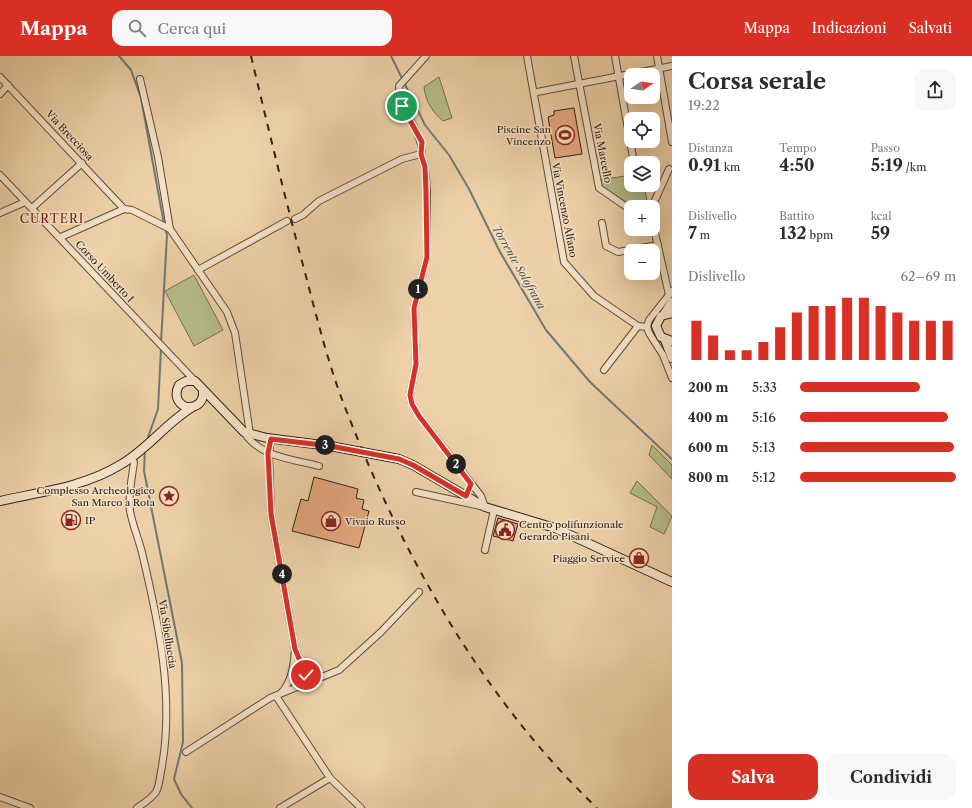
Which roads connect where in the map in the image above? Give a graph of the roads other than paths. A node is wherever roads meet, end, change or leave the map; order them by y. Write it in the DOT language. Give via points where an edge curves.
graph roads {
  1 [pos="426,56"];
  2 [pos="527,56"];
  3 [pos="574,56"];
  4 [pos="615,56"];
  5 [pos="657,56"];
  6 [pos="672,66"];
  7 [pos="659,68"];
  8 [pos="660,69"];
  9 [pos="624,75"];
  10 [pos="660,75"];
  11 [pos="618,76"];
  12 [pos="0,77"];
  13 [pos="140,79"];
  14 [pos="580,84"];
  15 [pos="8,85"];
  16 [pos="537,92"];
  17 [pos="0,94"];
  18 [pos="672,142"];
  19 [pos="421,154"];
  20 [pos="633,156"];
  21 [pos="82,163"];
  22 [pos="669,169"];
  23 [pos="0,175"];
  24 [pos="655,200"];
  25 [pos="25,202"];
  26 [pos="624,205"];
  27 [pos="32,208"];
  28 [pos="124,209"];
  29 [pos="0,213"];
  30 [pos="295,219"];
  31 [pos="287,221"];
  32 [pos="602,223"];
  33 [pos="168,228"];
  34 [pos="61,237"];
  35 [pos="624,251"];
  36 [pos="660,253"];
  37 [pos="198,270"];
  38 [pos="671,296"];
  39 [pos="665,312"];
  40 [pos="638,326"];
  41 [pos="648,330"];
  42 [pos="667,340"];
  43 [pos="672,358"];
  44 [pos="183,369"];
  45 [pos="604,370"];
  46 [pos="672,378"];
  47 [pos="195,381"];
  48 [pos="182,383"];
  49 [pos="203,391"];
  50 [pos="179,402"];
  51 [pos="199,404"];
  52 [pos="216,405"];
  53 [pos="191,408"];
  54 [pos="174,418"];
  55 [pos="247,433"];
  56 [pos="271,439"];
  57 [pos="268,453"];
  58 [pos="132,457"];
  59 [pos="319,466"];
  60 [pos="471,484"];
  61 [pos="416,492"];
  62 [pos="466,496"];
  63 [pos="0,501"];
  64 [pos="485,507"];
  65 [pos="494,510"];
  66 [pos="485,550"];
  67 [pos="672,582"];
  68 [pos="419,592"];
  69 [pos="295,649"];
  70 [pos="311,682"];
  71 [pos="278,695"];
  72 [pos="186,752"];
  73 [pos="330,778"];
  74 [pos="0,797"];
  75 [pos="30,808"];
  76 [pos="137,808"];
  77 [pos="280,808"];
  78 [pos="361,808"];
  1 -- 19 [label="street" via="398,86 402,106 422,142"];
  2 -- 40 [label="street, Via Vincenzo Alfano" via="564,262 594,296"];
  3 -- 14 [label="street, Via Marcello"];
  4 -- 11 [label="street"];
  5 -- 7 [label="street"];
  6 -- 8 [label="street"];
  9 -- 11 [label="street"];
  10 -- 18 [label="street"];
  11 -- 14 [label="street"];
  11 -- 20 [label="street"];
  12 -- 15 [label="street, Via Brecciosa"];
  13 -- 33 [label="street" via="158,157"];
  14 -- 16 [label="street"];
  14 -- 26 [label="street, Via Marcello" via="599,188"];
  15 -- 17 [label="street"];
  15 -- 21 [label="street, Via Brecciosa"];
  19 -- 30 [label="street" via="402,159 319,201"];
  19 -- 60 [label="street" via="425,167 427,257 414,308 416,364 410,395 419,416"];
  21 -- 27 [label="street"];
  21 -- 28 [label="street, Via Brecciosa"];
  22 -- 24 [label="street"];
  23 -- 25 [label="street, Corso Umberto I"];
  25 -- 27 [label="street, Corso Umberto I"];
  25 -- 29 [label="street"];
  27 -- 34 [label="street, Corso Umberto I"];
  28 -- 33 [label="street" via="132,210"];
  28 -- 34 [label="street"];
  31 -- 37 [label="street"];
  32 -- 35 [label="street" via="606,246 618,252"];
  33 -- 37 [label="street"];
  34 -- 44 [label="street, Corso Umberto I"];
  36 -- 38 [label="street"];
  37 -- 55 [label="street" via="227,312 235,333"];
  38 -- 39 [label="main road"];
  39 -- 41 [label="street" via="649,320"];
  39 -- 42 [label="main road" via="658,319 656,326 658,334"];
  40 -- 41 [label="street, Via Vincenzo Alfano"];
  40 -- 45 [label="street"];
  41 -- 42 [label="street, Via Vincenzo Alfano"];
  41 -- 46 [label="street" via="663,354"];
  42 -- 43 [label="main road"];
  44 -- 47 [label="street, Corso Umberto I"];
  44 -- 48 [label="street"];
  47 -- 48 [label="main road"];
  47 -- 49 [label="main road"];
  48 -- 50 [label="main road" via="176,393"];
  49 -- 51 [label="main road"];
  49 -- 52 [label="main road"];
  50 -- 53 [label="main road"];
  50 -- 54 [label="main road"];
  51 -- 52 [label="main road"];
  51 -- 53 [label="main road"];
  52 -- 55 [label="main road"];
  53 -- 54 [label="main road"];
  54 -- 58 [label="main road" via="148,445"];
  55 -- 56 [label="main road"];
  55 -- 57 [label="street" via="250,442"];
  56 -- 57 [label="street"];
  56 -- 62 [label="main road" via="330,446 399,459"];
  57 -- 59 [label="street"];
  57 -- 69 [label="street" via="271,514"];
  58 -- 63 [label="main road" via="92,479"];
  58 -- 76 [label="street, Via Sibelluccia" via="134,462 129,497 130,511 156,614 163,665 166,717 165,750 156,791"];
  60 -- 62 [label="street"];
  60 -- 64 [label="street" via="481,496"];
  61 -- 64 [label="street"];
  62 -- 64 [label="main road"];
  64 -- 65 [label="main road"];
  65 -- 66 [label="street"];
  65 -- 67 [label="main road" via="555,528"];
  68 -- 70 [label="street" via="350,662 330,675"];
  69 -- 70 [label="street" via="301,667"];
  69 -- 71 [label="street" via="294,663 286,687"];
  70 -- 71 [label="street"];
  71 -- 72 [label="street"];
  71 -- 73 [label="street"];
  73 -- 77 [label="street"];
  73 -- 78 [label="street"];
  74 -- 75 [label="street"];
}
